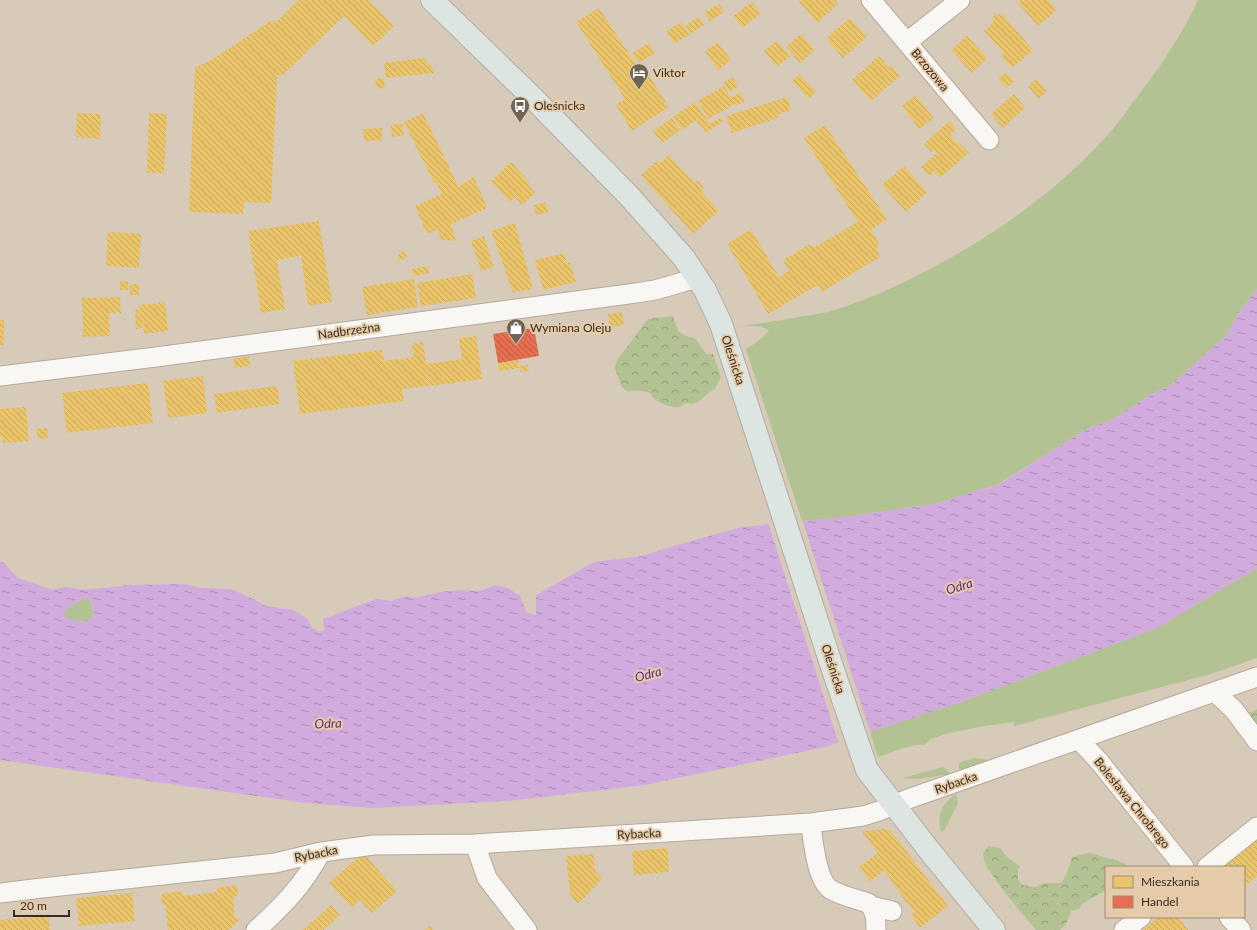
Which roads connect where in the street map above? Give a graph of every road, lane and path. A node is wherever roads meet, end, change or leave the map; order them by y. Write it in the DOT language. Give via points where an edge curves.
graph roads {
  1 [pos="432,0"];
  2 [pos="871,0"];
  3 [pos="960,0"];
  4 [pos="907,42"];
  5 [pos="989,140"];
  6 [pos="697,278"];
  7 [pos="0,376"];
  8 [pos="1257,677"];
  9 [pos="1215,692"];
  10 [pos="1079,740"];
  11 [pos="1257,741"];
  12 [pos="894,805"];
  13 [pos="811,823"];
  14 [pos="1257,827"];
  15 [pos="475,844"];
  16 [pos="320,852"];
  17 [pos="1183,866"];
  18 [pos="1208,866"];
  19 [pos="0,893"];
  20 [pos="871,906"];
  21 [pos="892,911"];
  22 [pos="1140,918"];
  23 [pos="1230,918"];
  24 [pos="256,930"];
  25 [pos="527,930"];
  26 [pos="876,930"];
  27 [pos="994,930"];
  28 [pos="1124,930"];
  29 [pos="1241,930"];
  1 -- 6 [label="main road, Oleśnicka" via="630,196 684,258"];
  2 -- 4 [label="street, Brzozowa"];
  3 -- 4 [label="street"];
  4 -- 5 [label="street, Brzozowa"];
  6 -- 7 [label="street, Nadbrzeżna" via="655,290 628,294"];
  6 -- 12 [label="main road, Oleśnicka" via="717,313 731,352 858,746 867,770"];
  8 -- 9 [label="street, Rybacka"];
  9 -- 10 [label="street, Rybacka"];
  9 -- 11 [label="street" via="1234,710"];
  10 -- 12 [label="street, Rybacka"];
  10 -- 17 [label="street, Bolesława Chrobrego"];
  12 -- 13 [label="street, Rybacka" via="863,816"];
  12 -- 27 [label="main road"];
  13 -- 15 [label="street, Rybacka"];
  13 -- 20 [label="street" via="816,854 826,886"];
  14 -- 18 [label="street"];
  15 -- 16 [label="street, Rybacka" via="374,845"];
  15 -- 25 [label="street" via="487,878"];
  16 -- 19 [label="street, Rybacka" via="275,863"];
  16 -- 24 [label="street" via="294,892"];
  20 -- 21 [label="street"];
  20 -- 26 [label="street" via="876,918"];
  22 -- 28 [label="street"];
  23 -- 29 [label="street"];
}
